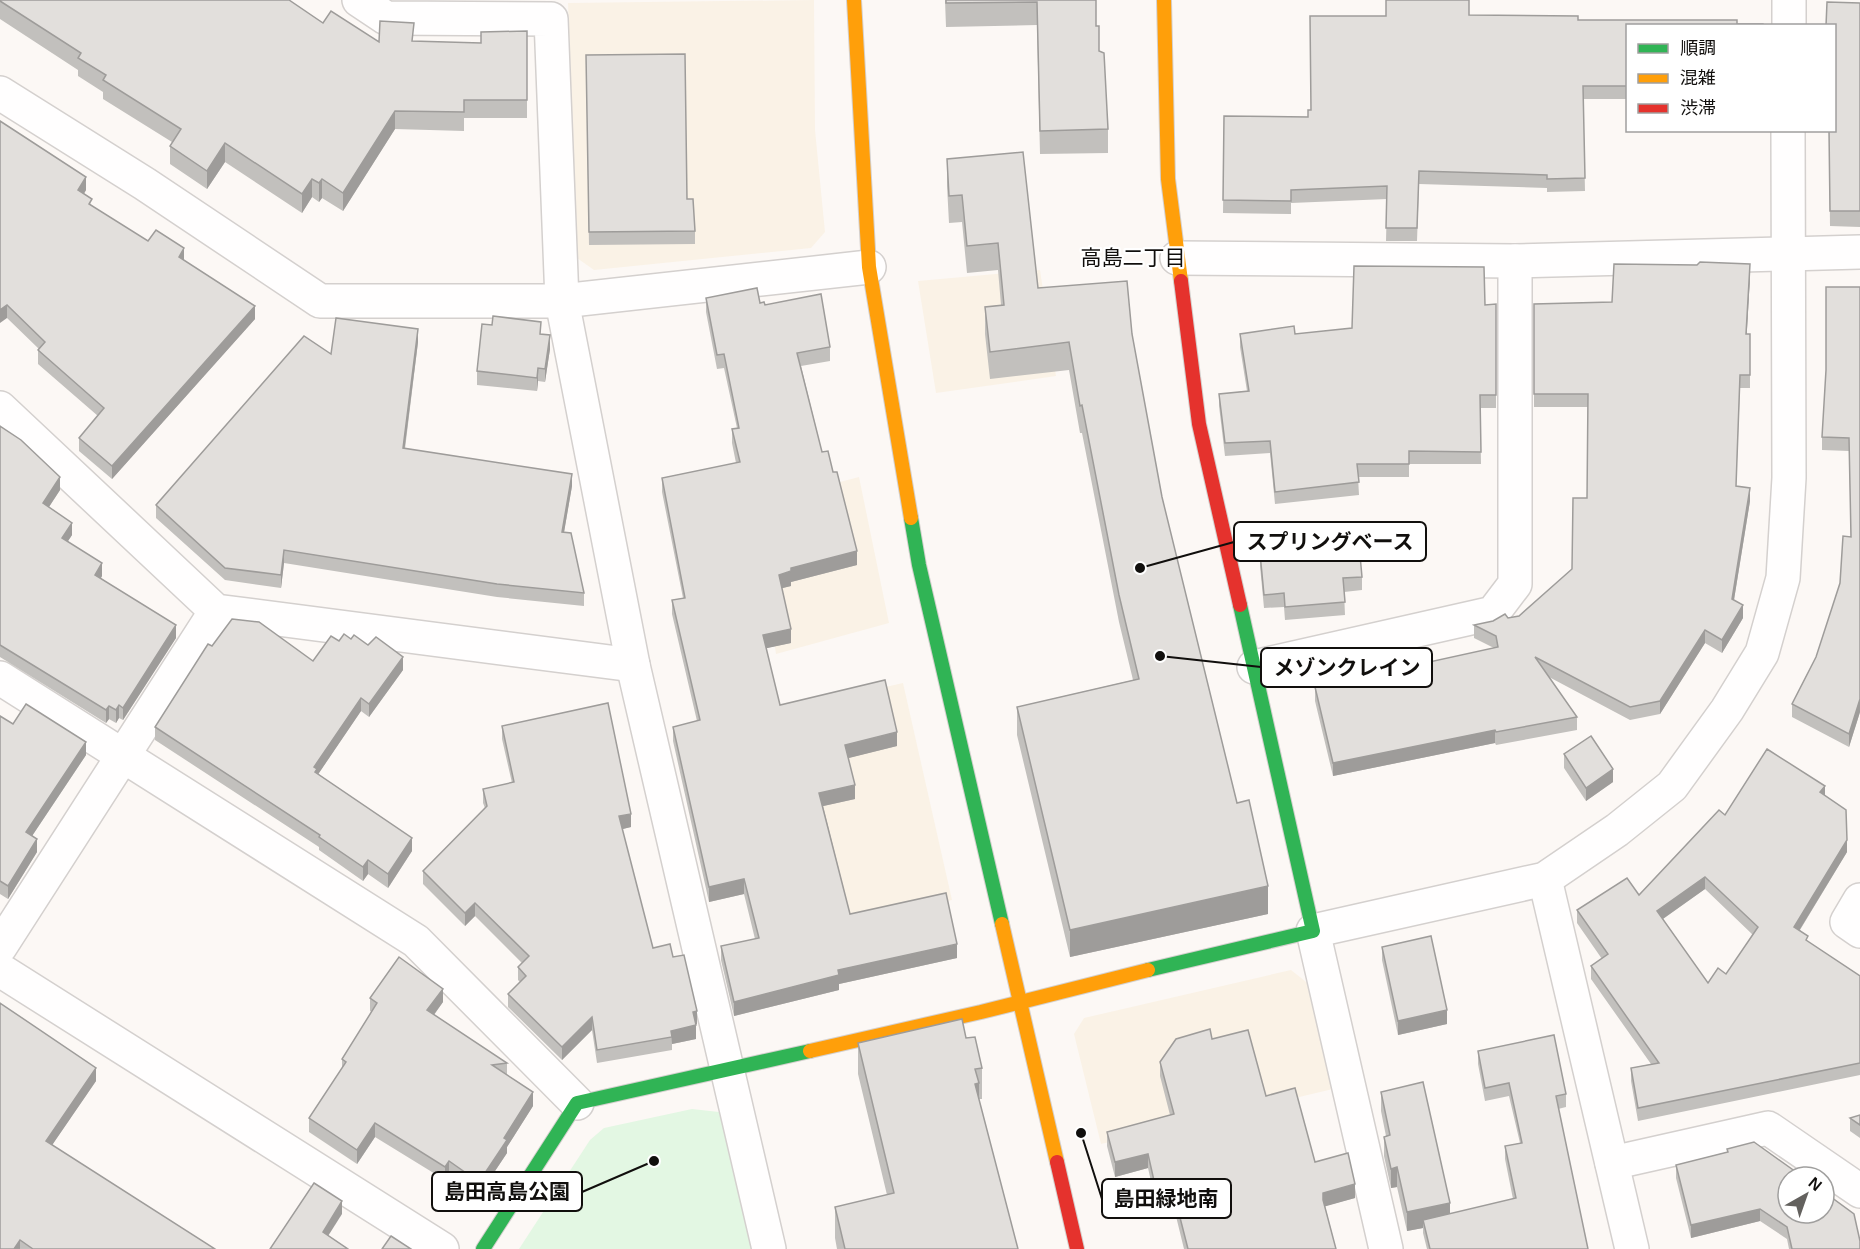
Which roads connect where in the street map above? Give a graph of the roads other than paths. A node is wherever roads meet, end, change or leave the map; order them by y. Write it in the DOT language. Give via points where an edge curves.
graph roads {
  1 [pos="359,0"];
  2 [pos="854,0"];
  3 [pos="1164,0"];
  4 [pos="1789,0"];
  5 [pos="1789,24"];
  6 [pos="0,93"];
  7 [pos="1788,132"];
  8 [pos="1860,252"];
  9 [pos="1788,255"];
  10 [pos="1177,258"];
  11 [pos="1515,261"];
  12 [pos="869,267"];
  13 [pos="562,302"];
  14 [pos="0,408"];
  15 [pos="216,611"];
  16 [pos="633,665"];
  17 [pos="1254,667"];
  18 [pos="0,678"];
  19 [pos="123,755"];
  20 [pos="1545,879"];
  21 [pos="1860,900"];
  22 [pos="1313,930"];
  23 [pos="1860,931"];
  24 [pos="0,947"];
  25 [pos="0,970"];
  26 [pos="1021,1000"];
  27 [pos="728,1070"];
  28 [pos="578,1103"];
  29 [pos="1612,1163"];
  30 [pos="1860,1191"];
  31 [pos="442,1249"];
  32 [pos="483,1249"];
  33 [pos="769,1249"];
  34 [pos="1077,1249"];
  35 [pos="1386,1249"];
  36 [pos="1632,1249"];
  1 -- 13 [label="street" via="386,18 551,19"];
  2 -- 12 [label="street"];
  3 -- 10 [label="street" via="1168,178"];
  4 -- 5 [label="street"];
  6 -- 13 [label="street" via="320,301"];
  7 -- 9 [label="street"];
  8 -- 9 [label="street"];
  9 -- 11 [label="street"];
  9 -- 20 [label="street" via="1789,478 1784,567 1762,653 1672,786 1617,830"];
  10 -- 11 [label="street"];
  10 -- 17 [label="street" via="1199,424"];
  11 -- 17 [label="street" via="1515,584 1493,613"];
  12 -- 13 [label="street"];
  12 -- 26 [label="street" via="919,565"];
  13 -- 16 [label="street"];
  14 -- 15 [label="street"];
  15 -- 16 [label="street"];
  15 -- 19 [label="street"];
  16 -- 27 [label="street"];
  17 -- 22 [label="street"];
  18 -- 19 [label="street"];
  19 -- 24 [label="street"];
  19 -- 28 [label="street" via="416,941"];
  20 -- 22 [label="street"];
  20 -- 29 [label="street"];
  21 -- 23 [label="street" via="1847,922"];
  22 -- 26 [label="street"];
  22 -- 35 [label="street"];
  25 -- 31 [label="street"];
  26 -- 27 [label="street"];
  26 -- 34 [label="street"];
  27 -- 28 [label="street"];
  27 -- 33 [label="street"];
  28 -- 32 [label="street"];
  29 -- 30 [label="street" via="1768,1128"];
  29 -- 36 [label="street"];
}
